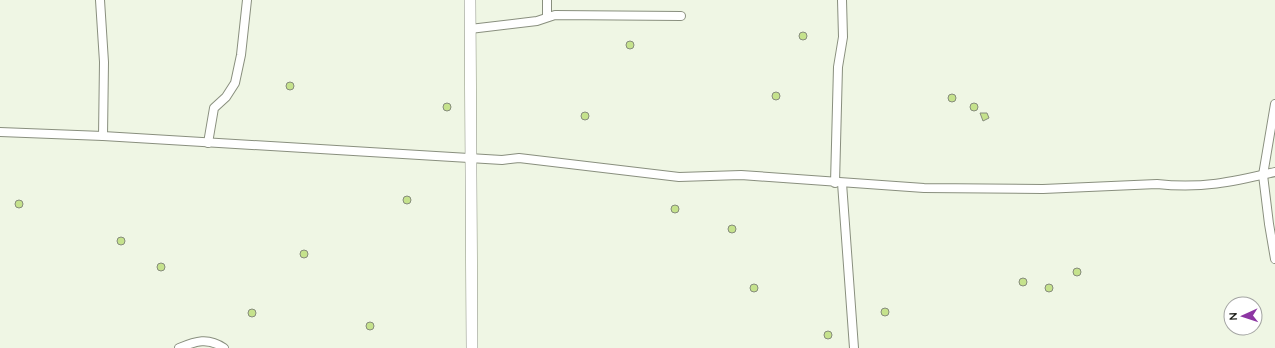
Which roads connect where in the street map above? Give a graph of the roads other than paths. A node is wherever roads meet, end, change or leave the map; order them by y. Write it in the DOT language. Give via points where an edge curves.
graph roads {
  1 [pos="100,0"];
  2 [pos="247,0"];
  3 [pos="470,0"];
  4 [pos="547,0"];
  5 [pos="842,0"];
  6 [pos="547,16"];
  7 [pos="681,16"];
  8 [pos="470,29"];
  9 [pos="1275,104"];
  10 [pos="0,132"];
  11 [pos="103,136"];
  12 [pos="208,143"];
  13 [pos="470,157"];
  14 [pos="1275,172"];
  15 [pos="1263,175"];
  16 [pos="839,183"];
  17 [pos="1275,258"];
  18 [pos="180,348"];
  19 [pos="224,348"];
  20 [pos="472,348"];
  21 [pos="854,348"];
  1 -- 11 [label="street" via="104,62"];
  2 -- 12 [label="street" via="235,83 226,97 214,108"];
  3 -- 8 [label="street"];
  4 -- 6 [label="street"];
  5 -- 16 [label="street" via="843,37 838,67"];
  6 -- 7 [label="street"];
  6 -- 8 [label="street" via="537,21"];
  8 -- 13 [label="street"];
  9 -- 15 [label="street"];
  10 -- 11 [label="street"];
  11 -- 12 [label="street"];
  12 -- 13 [label="street"];
  13 -- 16 [label="street" via="502,160 519,158 679,177 741,175"];
  13 -- 20 [label="street"];
  14 -- 15 [label="street"];
  15 -- 16 [label="street" via="1197,186 1157,184 972,189"];
  15 -- 17 [label="street"];
  16 -- 21 [label="street"];
  18 -- 19 [label="street" via="208,340"];
}
